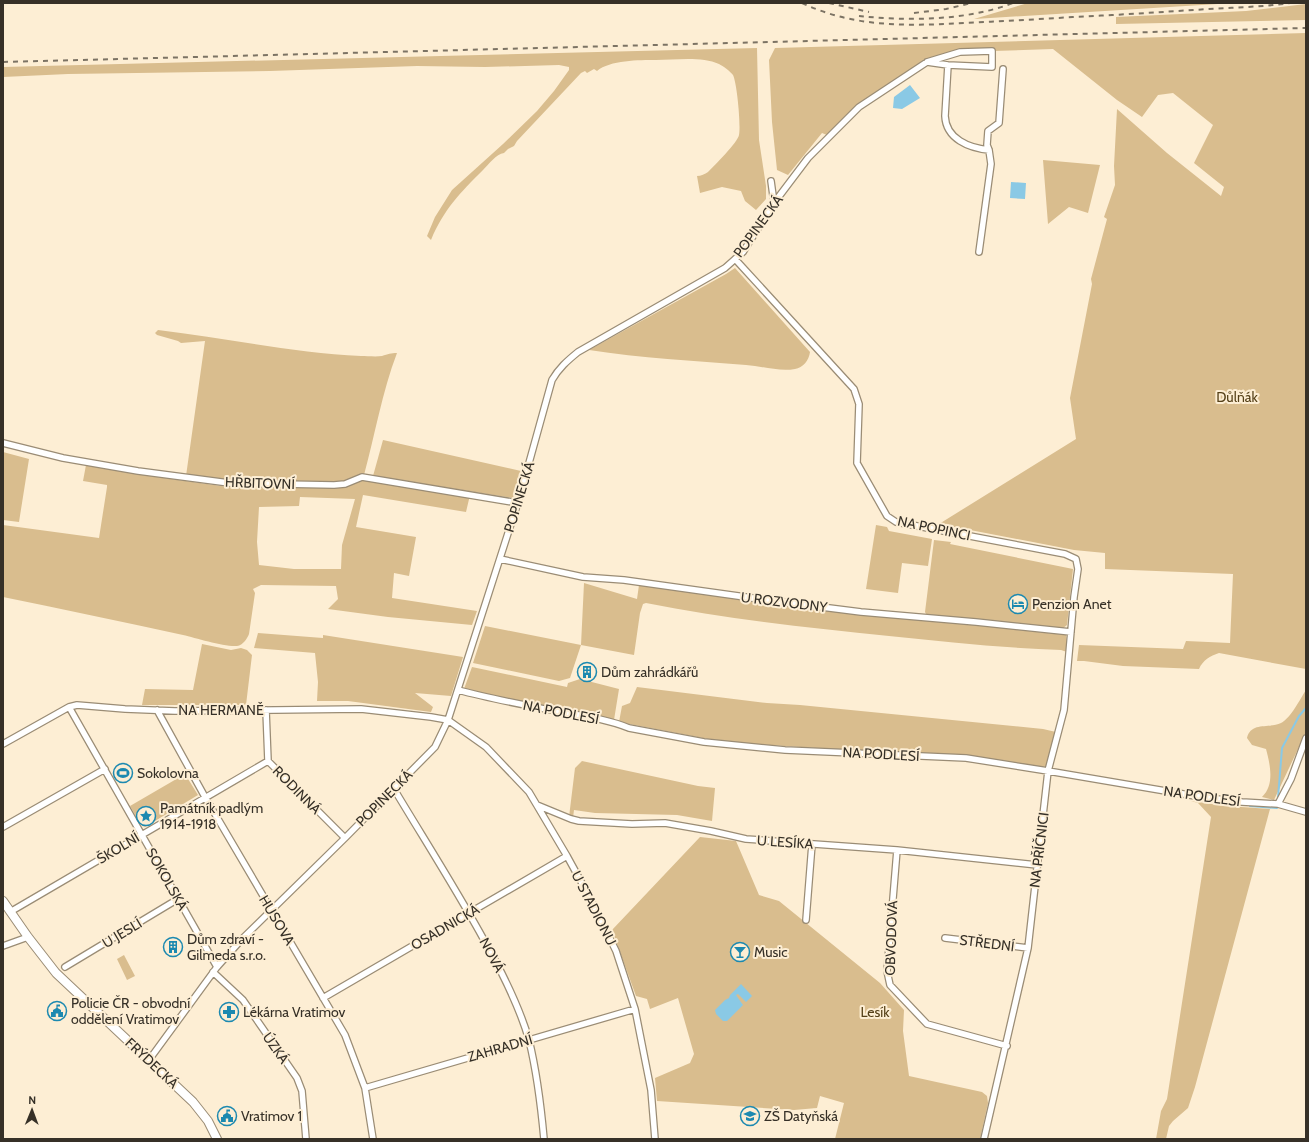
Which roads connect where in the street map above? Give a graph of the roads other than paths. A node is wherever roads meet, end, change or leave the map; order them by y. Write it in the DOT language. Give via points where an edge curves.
graph roads {
  1 [pos="927,62"];
  2 [pos="948,65"];
  3 [pos="1003,69"];
  4 [pos="989,150"];
  5 [pos="771,181"];
  6 [pos="774,203"];
  7 [pos="979,252"];
  8 [pos="736,259"];
  9 [pos="3,443"];
  10 [pos="518,503"];
  11 [pos="500,559"];
  12 [pos="1076,559"];
  13 [pos="1071,632"];
  14 [pos="458,690"];
  15 [pos="69,707"];
  16 [pos="157,710"];
  17 [pos="266,710"];
  18 [pos="448,720"];
  19 [pos="1306,738"];
  20 [pos="3,744"];
  21 [pos="268,761"];
  22 [pos="104,769"];
  23 [pos="1048,771"];
  24 [pos="394,789"];
  25 [pos="205,797"];
  26 [pos="1278,804"];
  27 [pos="536,805"];
  28 [pos="1306,812"];
  29 [pos="3,827"];
  30 [pos="141,834"];
  31 [pos="345,838"];
  32 [pos="812,844"];
  33 [pos="896,850"];
  34 [pos="567,856"];
  35 [pos="1037,864"];
  36 [pos="178,899"];
  37 [pos="3,901"];
  38 [pos="271,910"];
  39 [pos="10,912"];
  40 [pos="469,913"];
  41 [pos="806,920"];
  42 [pos="28,937"];
  43 [pos="945,938"];
  44 [pos="3,946"];
  45 [pos="1028,948"];
  46 [pos="65,967"];
  47 [pos="215,969"];
  48 [pos="323,998"];
  49 [pos="635,1008"];
  50 [pos="529,1039"];
  51 [pos="1007,1046"];
  52 [pos="149,1060"];
  53 [pos="366,1088"];
  54 [pos="217,1139"];
  55 [pos="306,1139"];
  56 [pos="373,1139"];
  57 [pos="544,1139"];
  58 [pos="655,1139"];
  59 [pos="984,1139"];
  1 -- 2 [label="street"];
  1 -- 2 [label="street, POPINECKÁ" via="960,52 992,51 992,67"];
  1 -- 6 [label="street, POPINECKÁ" via="859,107 808,158"];
  2 -- 4 [label="street" via="945,124 963,143"];
  3 -- 4 [label="street" via="999,122 988,131"];
  4 -- 7 [label="street" via="991,164"];
  5 -- 6 [label="street"];
  6 -- 8 [label="street, POPINECKÁ"];
  8 -- 10 [label="street, POPINECKÁ" via="725,268 578,352 562,365 552,380"];
  8 -- 12 [label="street, NA POPINCI" via="854,389 859,404 857,462 887,516 896,522 1065,554"];
  9 -- 10 [label="street, HŘBITOVNÍ" via="63,458 229,483 334,485 345,484 362,477"];
  10 -- 11 [label="street, POPINECKÁ"];
  11 -- 13 [label="street, U ROZVODNY" via="582,576 774,601"];
  11 -- 14 [label="street, POPINECKÁ"];
  12 -- 13 [label="street, NA PŘÍČNICI" via="1078,569"];
  13 -- 23 [label="street, NA PŘÍČNICI" via="1064,710"];
  14 -- 18 [label="street, POPINECKÁ"];
  14 -- 23 [label="street, NA PODLESÍ" via="704,742 786,750 966,758"];
  15 -- 16 [label="street, NA HERMANĚ" via="76,705"];
  15 -- 20 [label="street, NA HERMANĚ"];
  15 -- 22 [label="street, SOKOLSKÁ"];
  16 -- 17 [label="street, NA HERMANĚ"];
  16 -- 25 [label="street, HUSOVA"];
  17 -- 18 [label="street, NA HERMANĚ" via="361,709"];
  17 -- 21 [label="street, RODINNÁ"];
  18 -- 24 [label="street, POPINECKÁ" via="435,747"];
  18 -- 27 [label="street, U STADIONU" via="486,747 529,792"];
  19 -- 26 [label="street" via="1291,779"];
  21 -- 25 [label="street, ŠKOLNÍ"];
  21 -- 31 [label="street, RODINNÁ"];
  22 -- 29 [label="street"];
  22 -- 30 [label="street, SOKOLSKÁ"];
  23 -- 26 [label="street, NA PODLESÍ" via="1201,797"];
  23 -- 35 [label="street, NA PŘÍČNICI"];
  24 -- 31 [label="street, POPINECKÁ"];
  24 -- 40 [label="street, NOVÁ"];
  25 -- 30 [label="street, ŠKOLNÍ"];
  25 -- 38 [label="street, HUSOVA"];
  26 -- 28 [label="street, NA PODLESÍ"];
  27 -- 32 [label="street, U LESÍKA" via="579,821 665,823 746,839"];
  27 -- 34 [label="street, U STADIONU"];
  30 -- 36 [label="street, SOKOLSKÁ"];
  30 -- 39 [label="street, ŠKOLNÍ"];
  31 -- 38 [label="street, POPINECKÁ"];
  32 -- 33 [label="street, U LESÍKA"];
  32 -- 41 [label="street"];
  33 -- 35 [label="street, U LESÍKA"];
  33 -- 51 [label="street, OBVODOVÁ" via="887,971 890,984 927,1024"];
  34 -- 40 [label="street, OSADNICKÁ"];
  34 -- 49 [label="street, U STADIONU" via="616,951"];
  35 -- 45 [label="street, NA PŘÍČNICI"];
  36 -- 46 [label="street, U JESLÍ"];
  36 -- 47 [label="street, SOKOLSKÁ"];
  37 -- 39 [label="main road, FRÝDECKÁ"];
  38 -- 47 [label="street, POPINECKÁ"];
  38 -- 48 [label="street, HUSOVA"];
  39 -- 42 [label="main road, FRÝDECKÁ"];
  40 -- 48 [label="street, OSADNICKÁ"];
  40 -- 50 [label="street, NOVÁ" via="516,1002"];
  42 -- 44 [label="street"];
  42 -- 52 [label="main road, FRÝDECKÁ" via="56,972"];
  43 -- 45 [label="street, STŘEDNÍ"];
  45 -- 51 [label="street, NA PŘÍČNICI"];
  47 -- 52 [label="street, POPINECKÁ"];
  47 -- 55 [label="street, ÚZKÁ" via="243,1000 297,1078 302,1092"];
  48 -- 53 [label="street, HUSOVA" via="345,1035"];
  49 -- 50 [label="street, ZAHRADNÍ"];
  49 -- 58 [label="street, U STADIONU" via="651,1090"];
  50 -- 53 [label="street, ZAHRADNÍ"];
  50 -- 57 [label="street, NOVÁ" via="541,1097"];
  51 -- 59 [label="street, NA PŘÍČNICI"];
  52 -- 54 [label="main road, FRÝDECKÁ" via="193,1102 208,1121"];
  53 -- 56 [label="street, HUSOVA"];
}
